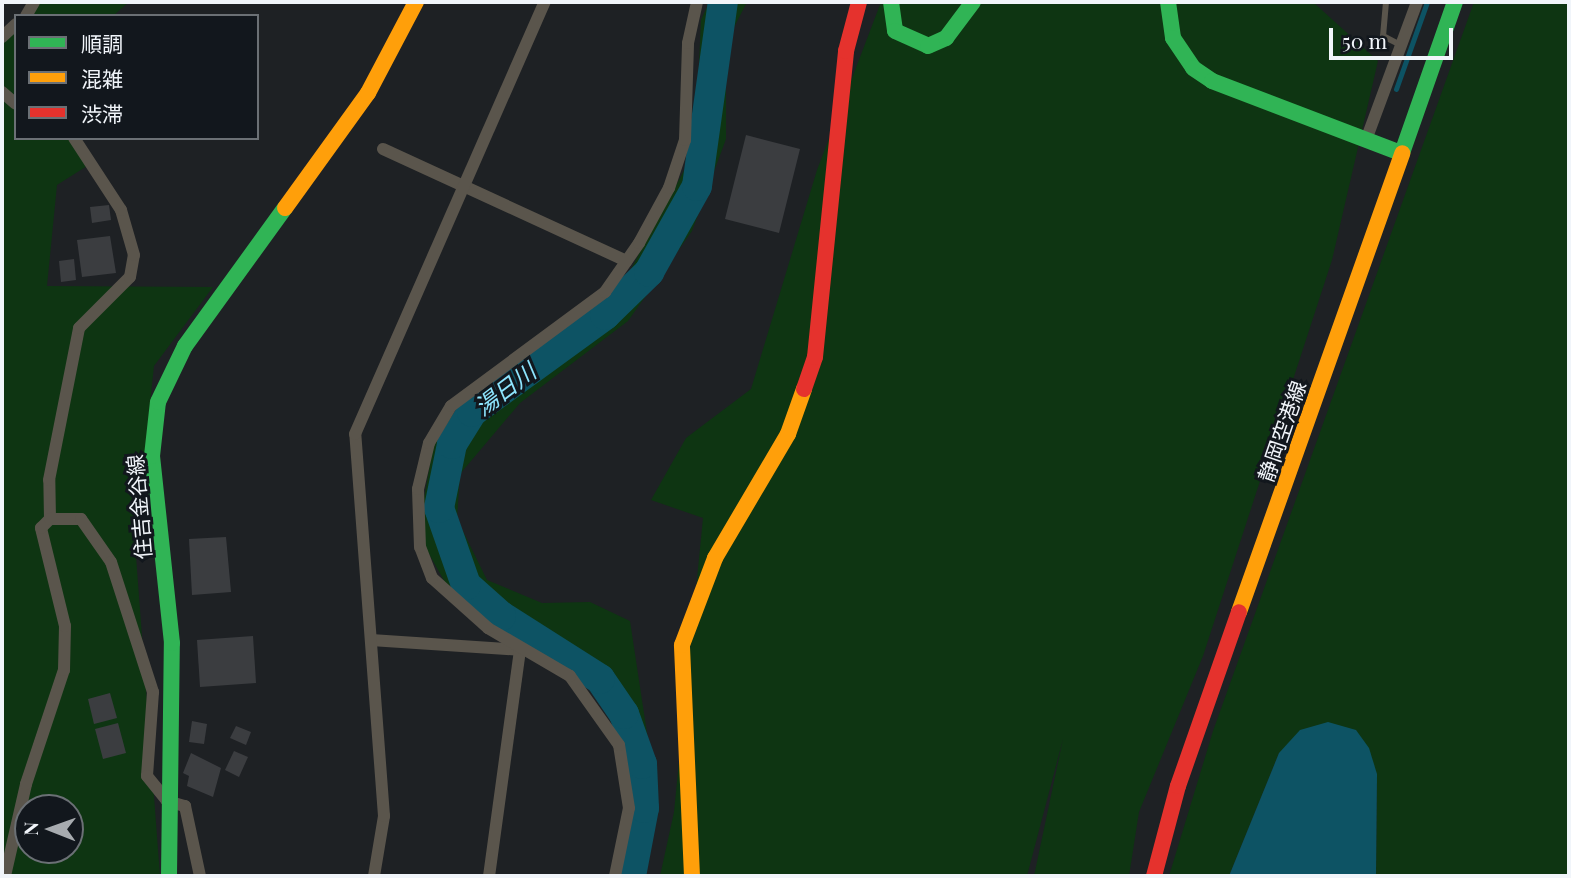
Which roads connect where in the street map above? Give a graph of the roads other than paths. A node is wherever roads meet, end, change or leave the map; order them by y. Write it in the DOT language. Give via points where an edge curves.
graph roads {
  1 [pos="416,2"];
  2 [pos="545,2"];
  3 [pos="697,2"];
  4 [pos="859,2"];
  5 [pos="891,2"];
  6 [pos="974,2"];
  7 [pos="1168,2"];
  8 [pos="1386,2"];
  9 [pos="1417,2"];
  10 [pos="1455,2"];
  11 [pos="1401,45"];
  12 [pos="75,140"];
  13 [pos="1366,140"];
  14 [pos="383,149"];
  15 [pos="1401,153"];
  16 [pos="464,186"];
  17 [pos="627,261"];
  18 [pos="50,519"];
  19 [pos="371,640"];
  20 [pos="520,650"];
  21 [pos="167,801"];
  22 [pos="5,876"];
  23 [pos="169,876"];
  24 [pos="200,876"];
  25 [pos="374,876"];
  26 [pos="489,876"];
  27 [pos="615,876"];
  28 [pos="692,876"];
  29 [pos="1154,876"];
  1 -- 21 [label="main road, 住吉金谷線" via="368,93 185,346 158,402 152,456 172,643"];
  2 -- 16 [label="street"];
  3 -- 17 [label="street" via="688,43 685,140 669,188"];
  4 -- 28 [label="main road" via="846,51 814,357 788,434 715,558 682,645 680,685"];
  5 -- 6 [label="main road" via="895,31 928,46 946,37"];
  7 -- 13 [label="main road" via="1173,38 1193,68 1212,81"];
  8 -- 11 [label="lane" via="1383,36"];
  9 -- 11 [label="street"];
  10 -- 15 [label="main road, 静岡空港線"];
  11 -- 13 [label="street"];
  12 -- 18 [label="street" via="121,210 134,255 130,277 79,328 48,480"];
  13 -- 15 [label="main road"];
  14 -- 16 [label="street"];
  15 -- 29 [label="main road, 静岡空港線" via="1178,786"];
  16 -- 17 [label="street"];
  16 -- 19 [label="street" via="355,434"];
  17 -- 20 [label="street" via="605,292 451,406 429,443 418,489 420,547 432,578"];
  18 -- 21 [label="street" via="81,519 111,562 153,692 147,776"];
  18 -- 22 [label="street" via="40,528 65,626 64,670 26,784"];
  19 -- 20 [label="street"];
  19 -- 25 [label="street" via="384,816"];
  20 -- 26 [label="street"];
  20 -- 27 [label="street" via="570,676 619,745 629,808"];
  21 -- 23 [label="main road, 住吉金谷線"];
  21 -- 24 [label="street" via="185,806"];
}
